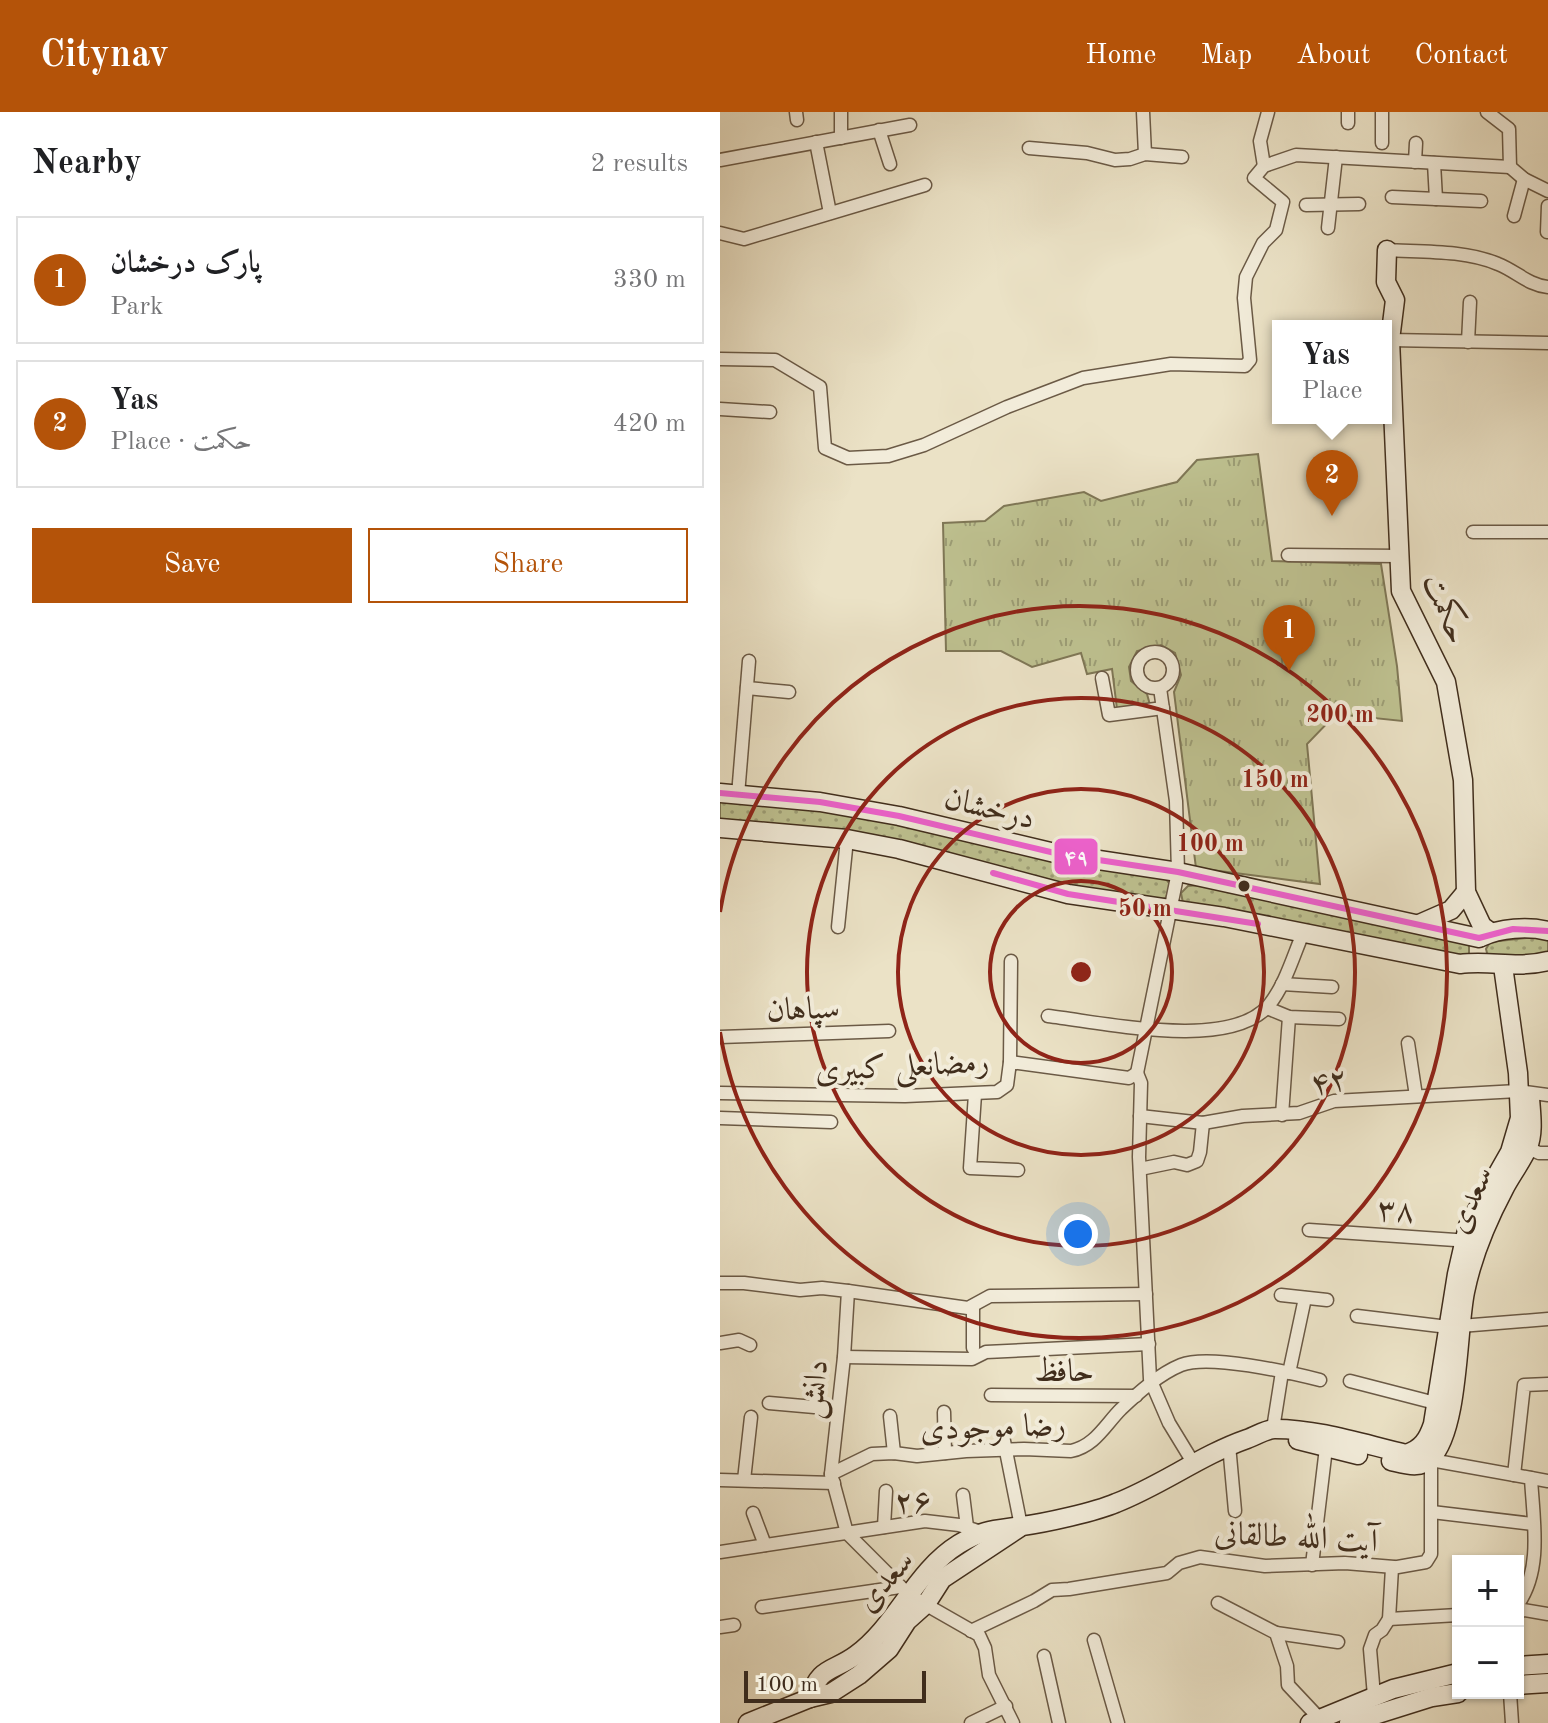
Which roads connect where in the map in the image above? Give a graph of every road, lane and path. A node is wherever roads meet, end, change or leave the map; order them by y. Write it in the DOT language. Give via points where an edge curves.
graph roads {
  1 [pos="841,112"];
  2 [pos="1143,112"];
  3 [pos="1268,112"];
  4 [pos="1382,112"];
  5 [pos="1475,112"];
  6 [pos="1488,114"];
  7 [pos="910,125"];
  8 [pos="879,130"];
  9 [pos="841,138"];
  10 [pos="816,142"];
  11 [pos="1382,143"];
  12 [pos="1416,143"];
  13 [pos="1029,148"];
  14 [pos="1145,154"];
  15 [pos="1182,157"];
  16 [pos="1336,157"];
  17 [pos="720,160"];
  18 [pos="1415,162"];
  19 [pos="1434,163"];
  20 [pos="890,164"];
  21 [pos="1264,166"];
  22 [pos="1510,167"];
  23 [pos="1524,179"];
  24 [pos="925,185"];
  25 [pos="1548,191"];
  26 [pos="1392,197"];
  27 [pos="1436,199"];
  28 [pos="1481,201"];
  29 [pos="1331,204"];
  30 [pos="1359,204"];
  31 [pos="1306,205"];
  32 [pos="1548,206"];
  33 [pos="830,213"];
  34 [pos="1514,216"];
  35 [pos="1328,228"];
  36 [pos="1547,232"];
  37 [pos="720,233"];
  38 [pos="1387,250"];
  39 [pos="1548,287"];
  40 [pos="1470,302"];
  41 [pos="1392,324"];
  42 [pos="1392,340"];
  43 [pos="1468,342"];
  44 [pos="1548,343"];
  45 [pos="720,359"];
  46 [pos="1392,383"];
  47 [pos="720,409"];
  48 [pos="770,412"];
  49 [pos="1473,532"];
  50 [pos="1548,532"];
  51 [pos="1288,555"];
  52 [pos="1400,556"];
  53 [pos="749,661"];
  54 [pos="1102,678"];
  55 [pos="747,688"];
  56 [pos="1160,688"];
  57 [pos="789,692"];
  58 [pos="1163,708"];
  59 [pos="729,794"];
  60 [pos="720,828"];
  61 [pos="847,839"];
  62 [pos="1178,872"];
  63 [pos="1466,892"];
  64 [pos="1169,909"];
  65 [pos="1419,924"];
  66 [pos="838,927"];
  67 [pos="1547,930"];
  68 [pos="1303,933"];
  69 [pos="1484,935"];
  70 [pos="1011,961"];
  71 [pos="1482,961"];
  72 [pos="1543,962"];
  73 [pos="1503,966"];
  74 [pos="1282,984"];
  75 [pos="1332,987"];
  76 [pos="1267,1008"];
  77 [pos="1048,1016"];
  78 [pos="1289,1017"];
  79 [pos="1339,1019"];
  80 [pos="1146,1028"];
  81 [pos="889,1031"];
  82 [pos="720,1037"];
  83 [pos="1408,1043"];
  84 [pos="1010,1062"];
  85 [pos="1137,1073"];
  86 [pos="720,1093"];
  87 [pos="1532,1093"];
  88 [pos="975,1094"];
  89 [pos="1416,1096"];
  90 [pos="1282,1115"];
  91 [pos="1140,1116"];
  92 [pos="720,1118"];
  93 [pos="831,1122"];
  94 [pos="1203,1123"];
  95 [pos="1520,1145"];
  96 [pos="1548,1153"];
  97 [pos="1140,1169"];
  98 [pos="1018,1170"];
  99 [pos="1309,1230"];
  100 [pos="1472,1241"];
  101 [pos="720,1283"];
  102 [pos="848,1291"];
  103 [pos="1146,1294"];
  104 [pos="1281,1295"];
  105 [pos="1305,1298"];
  106 [pos="1327,1300"];
  107 [pos="973,1306"];
  108 [pos="1357,1316"];
  109 [pos="1548,1319"];
  110 [pos="1455,1327"];
  111 [pos="720,1343"];
  112 [pos="1149,1344"];
  113 [pos="750,1345"];
  114 [pos="973,1348"];
  115 [pos="844,1357"];
  116 [pos="1286,1372"];
  117 [pos="1320,1380"];
  118 [pos="1350,1381"];
  119 [pos="1151,1383"];
  120 [pos="1548,1384"];
  121 [pos="991,1395"];
  122 [pos="1136,1396"];
  123 [pos="769,1403"];
  124 [pos="1443,1405"];
  125 [pos="837,1409"];
  126 [pos="944,1412"];
  127 [pos="890,1416"];
  128 [pos="751,1417"];
  129 [pos="1282,1430"];
  130 [pos="1003,1436"];
  131 [pos="1229,1445"];
  132 [pos="1326,1448"];
  133 [pos="1005,1450"];
  134 [pos="894,1453"];
  135 [pos="945,1453"];
  136 [pos="1424,1455"];
  137 [pos="1194,1464"];
  138 [pos="1514,1475"];
  139 [pos="832,1478"];
  140 [pos="1531,1478"];
  141 [pos="720,1480"];
  142 [pos="744,1480"];
  143 [pos="1548,1481"];
  144 [pos="886,1491"];
  145 [pos="963,1495"];
  146 [pos="1235,1511"];
  147 [pos="1432,1512"];
  148 [pos="753,1513"];
  149 [pos="1533,1524"];
  150 [pos="1021,1526"];
  151 [pos="884,1527"];
  152 [pos="974,1530"];
  153 [pos="847,1533"];
  154 [pos="1534,1538"];
  155 [pos="1548,1540"];
  156 [pos="765,1545"];
  157 [pos="720,1552"];
  158 [pos="1312,1565"];
  159 [pos="1394,1567"];
  160 [pos="904,1591"];
  161 [pos="1524,1592"];
  162 [pos="1218,1603"];
  163 [pos="926,1604"];
  164 [pos="762,1607"];
  165 [pos="1524,1608"];
  166 [pos="1548,1614"];
  167 [pos="1452,1615"];
  168 [pos="1389,1619"];
  169 [pos="734,1625"];
  170 [pos="720,1627"];
  171 [pos="971,1631"];
  172 [pos="1276,1633"];
  173 [pos="1094,1640"];
  174 [pos="1338,1642"];
  175 [pos="1044,1656"];
  176 [pos="1548,1664"];
  177 [pos="1524,1666"];
  178 [pos="1452,1675"];
  179 [pos="1548,1683"];
  180 [pos="1524,1685"];
  181 [pos="1452,1694"];
  182 [pos="1374,1696"];
  183 [pos="810,1698"];
  184 [pos="1510,1699"];
  185 [pos="1006,1706"];
  186 [pos="1315,1721"];
  187 [pos="748,1723"];
  188 [pos="971,1723"];
  189 [pos="1013,1723"];
  190 [pos="1059,1723"];
  191 [pos="1118,1723"];
  192 [pos="1349,1723"];
  193 [pos="1512,1723"];
  1 -- 9 [label="street"];
  2 -- 14 [label="street"];
  3 -- 21 [label="street" via="1260,141"];
  4 -- 11 [label="street"];
  5 -- 6 [label="street"];
  6 -- 22 [label="street" via="1509,129"];
  7 -- 8 [label="street"];
  8 -- 9 [label="street"];
  8 -- 20 [label="street"];
  9 -- 10 [label="street"];
  10 -- 17 [label="street"];
  10 -- 33 [label="street"];
  12 -- 18 [label="street"];
  13 -- 14 [label="street" via="1115,160"];
  14 -- 15 [label="street"];
  16 -- 18 [label="street"];
  16 -- 21 [label="street" via="1296,155"];
  16 -- 29 [label="street"];
  18 -- 19 [label="street"];
  19 -- 22 [label="street"];
  19 -- 27 [label="street"];
  21 -- 45 [label="street" via="1254,178 1283,202 1276,230 1246,277 1250,360 1245,366 1171,364 1083,378 924,445 888,456 848,458 825,448 820,387 775,360"];
  22 -- 23 [label="street"];
  23 -- 25 [label="street"];
  23 -- 34 [label="street"];
  24 -- 33 [label="street"];
  26 -- 27 [label="street"];
  27 -- 28 [label="street"];
  29 -- 30 [label="street"];
  29 -- 31 [label="street"];
  29 -- 35 [label="street"];
  32 -- 36 [label="street"];
  33 -- 37 [label="street" via="744,239"];
  38 -- 39 [label="street" via="1472,256"];
  38 -- 41 [label="street, حکمت" via="1386,282 1395,300"];
  40 -- 43 [label="street"];
  42 -- 43 [label="street"];
  43 -- 44 [label="street"];
  46 -- 52 [label="street, حکمت"];
  47 -- 48 [label="street"];
  49 -- 50 [label="street"];
  51 -- 52 [label="street"];
  52 -- 63 [label="street, حکمت" via="1401,591 1446,682 1463,780"];
  53 -- 55 [label="street"];
  54 -- 58 [label="street" via="1109,715"];
  55 -- 57 [label="street"];
  55 -- 59 [label="street"];
  56 -- 58 [label="street"];
  58 -- 62 [label="street" via="1176,801"];
  59 -- 62 [label="street, درخشان" via="820,802 1059,854"];
  60 -- 61 [label="street, درخشان"];
  61 -- 64 [label="street, درخشان" via="1068,894"];
  61 -- 66 [label="street"];
  62 -- 64 [label="street"];
  62 -- 65 [label="street, درخشان"];
  63 -- 65 [label="street" via="1451,910"];
  63 -- 69 [label="street"];
  64 -- 68 [label="street, درخشان"];
  64 -- 80 [label="street"];
  65 -- 69 [label="street, درخشان"];
  67 -- 69 [label="street, درخشان"];
  68 -- 71 [label="street, درخشان" via="1460,964"];
  68 -- 74 [label="street"];
  69 -- 71 [label="street" via="1476,950"];
  70 -- 84 [label="street"];
  71 -- 73 [label="street, درخشان"];
  72 -- 73 [label="street, درخشان"];
  72 -- 87 [label="street, سعدی" via="1520,976 1517,999"];
  73 -- 87 [label="street, سعدی" via="1518,1073"];
  74 -- 75 [label="street"];
  74 -- 76 [label="street"];
  76 -- 78 [label="street"];
  76 -- 80 [label="street" via="1209,1032"];
  77 -- 80 [label="street"];
  78 -- 79 [label="street"];
  78 -- 90 [label="street"];
  80 -- 85 [label="street"];
  81 -- 82 [label="street, سپاهان"];
  83 -- 89 [label="street"];
  84 -- 85 [label="street, رمضانعلی کبیری" via="1129,1078"];
  84 -- 88 [label="street, رمضانعلی کبیری" via="1007,1085 997,1092"];
  85 -- 91 [label="street"];
  86 -- 88 [label="street, رمضانعلی کبیری"];
  87 -- 89 [label="street, ۴۲"];
  87 -- 95 [label="street, سعدی" via="1532,1123"];
  88 -- 98 [label="street" via="970,1168"];
  89 -- 90 [label="street, ۴۲" via="1334,1101"];
  90 -- 94 [label="street, ۴۲"];
  91 -- 94 [label="street, ۴۲"];
  91 -- 97 [label="street"];
  92 -- 93 [label="street"];
  94 -- 97 [label="street" via="1197,1161"];
  95 -- 96 [label="street"];
  95 -- 100 [label="street, سعدی" via="1500,1196"];
  97 -- 103 [label="street"];
  99 -- 100 [label="street, ۳۸"];
  100 -- 110 [label="street, سعدی"];
  101 -- 102 [label="street"];
  102 -- 107 [label="street"];
  102 -- 115 [label="street, دانش"];
  103 -- 107 [label="street" via="990,1296"];
  103 -- 112 [label="street"];
  104 -- 105 [label="street"];
  105 -- 106 [label="street"];
  105 -- 116 [label="street"];
  107 -- 114 [label="street"];
  108 -- 110 [label="street"];
  109 -- 110 [label="street"];
  110 -- 124 [label="street, سعدی" via="1459,1360"];
  111 -- 113 [label="street" via="739,1340"];
  112 -- 115 [label="street" via="986,1352 972,1359"];
  112 -- 119 [label="street"];
  115 -- 125 [label="street, دانش"];
  116 -- 117 [label="street, رضا موجودی"];
  116 -- 119 [label="street, رضا موجودی" via="1209,1361 1182,1365"];
  116 -- 129 [label="street"];
  118 -- 124 [label="street"];
  119 -- 122 [label="street, رضا موجودی"];
  119 -- 137 [label="street"];
  120 -- 138 [label="street" via="1524,1385"];
  121 -- 122 [label="street, حافظ"];
  122 -- 133 [label="street, رضا موجودی" via="1084,1449"];
  123 -- 125 [label="street"];
  124 -- 136 [label="street, سعدی" via="1441,1443"];
  125 -- 139 [label="street, دانش"];
  126 -- 135 [label="street"];
  127 -- 134 [label="street"];
  128 -- 142 [label="street"];
  129 -- 131 [label="street, سعدی"];
  129 -- 132 [label="street"];
  129 -- 136 [label="street, سعدی"];
  130 -- 133 [label="street"];
  131 -- 137 [label="street, سعدی"];
  131 -- 146 [label="street"];
  132 -- 136 [label="street" via="1412,1465 1420,1465"];
  132 -- 158 [label="street"];
  133 -- 135 [label="street, رضا موجودی"];
  133 -- 150 [label="street"];
  134 -- 135 [label="street, رضا موجودی"];
  134 -- 139 [label="street, رضا موجودی" via="872,1454"];
  136 -- 138 [label="street"];
  136 -- 147 [label="street"];
  137 -- 150 [label="street, سعدی" via="1115,1504"];
  138 -- 140 [label="street"];
  139 -- 142 [label="street"];
  139 -- 153 [label="street, دانش"];
  140 -- 143 [label="street"];
  140 -- 149 [label="street"];
  141 -- 142 [label="street"];
  144 -- 151 [label="street"];
  145 -- 152 [label="street"];
  147 -- 149 [label="street"];
  147 -- 159 [label="street" via="1431,1554 1426,1562"];
  148 -- 156 [label="street"];
  149 -- 154 [label="street"];
  150 -- 152 [label="street, سعدی"];
  150 -- 163 [label="street, سعدی" via="942,1579"];
  151 -- 152 [label="street, ۲۶" via="925,1521"];
  151 -- 153 [label="street, ۲۶"];
  152 -- 160 [label="street, سعدی"];
  153 -- 156 [label="street, ۲۶"];
  153 -- 160 [label="street, دانش"];
  154 -- 155 [label="street"];
  154 -- 161 [label="street"];
  156 -- 157 [label="street, ۲۶"];
  158 -- 159 [label="street, آیت الله طالقانی"];
  158 -- 171 [label="street, آیت الله طالقانی" via="1265,1566 1200,1557 1167,1573 1052,1590"];
  159 -- 168 [label="street"];
  160 -- 163 [label="street, دانش"];
  160 -- 164 [label="street"];
  160 -- 183 [label="street, سعدی" via="880,1632 815,1681"];
  162 -- 172 [label="street"];
  163 -- 171 [label="street"];
  163 -- 183 [label="street, سعدی" via="859,1675 831,1693"];
  165 -- 166 [label="street"];
  167 -- 168 [label="street"];
  168 -- 182 [label="street" via="1370,1649"];
  169 -- 170 [label="street"];
  171 -- 185 [label="street" via="979,1635 989,1675"];
  172 -- 174 [label="street"];
  172 -- 186 [label="street" via="1288,1685"];
  173 -- 191 [label="street"];
  175 -- 190 [label="street" via="1056,1681"];
  176 -- 177 [label="street"];
  178 -- 182 [label="street"];
  179 -- 180 [label="street"];
  181 -- 192 [label="street"];
  182 -- 186 [label="street"];
  183 -- 187 [label="street, سعدی"];
  184 -- 193 [label="street"];
  185 -- 188 [label="street"];
  185 -- 189 [label="street"];
}
